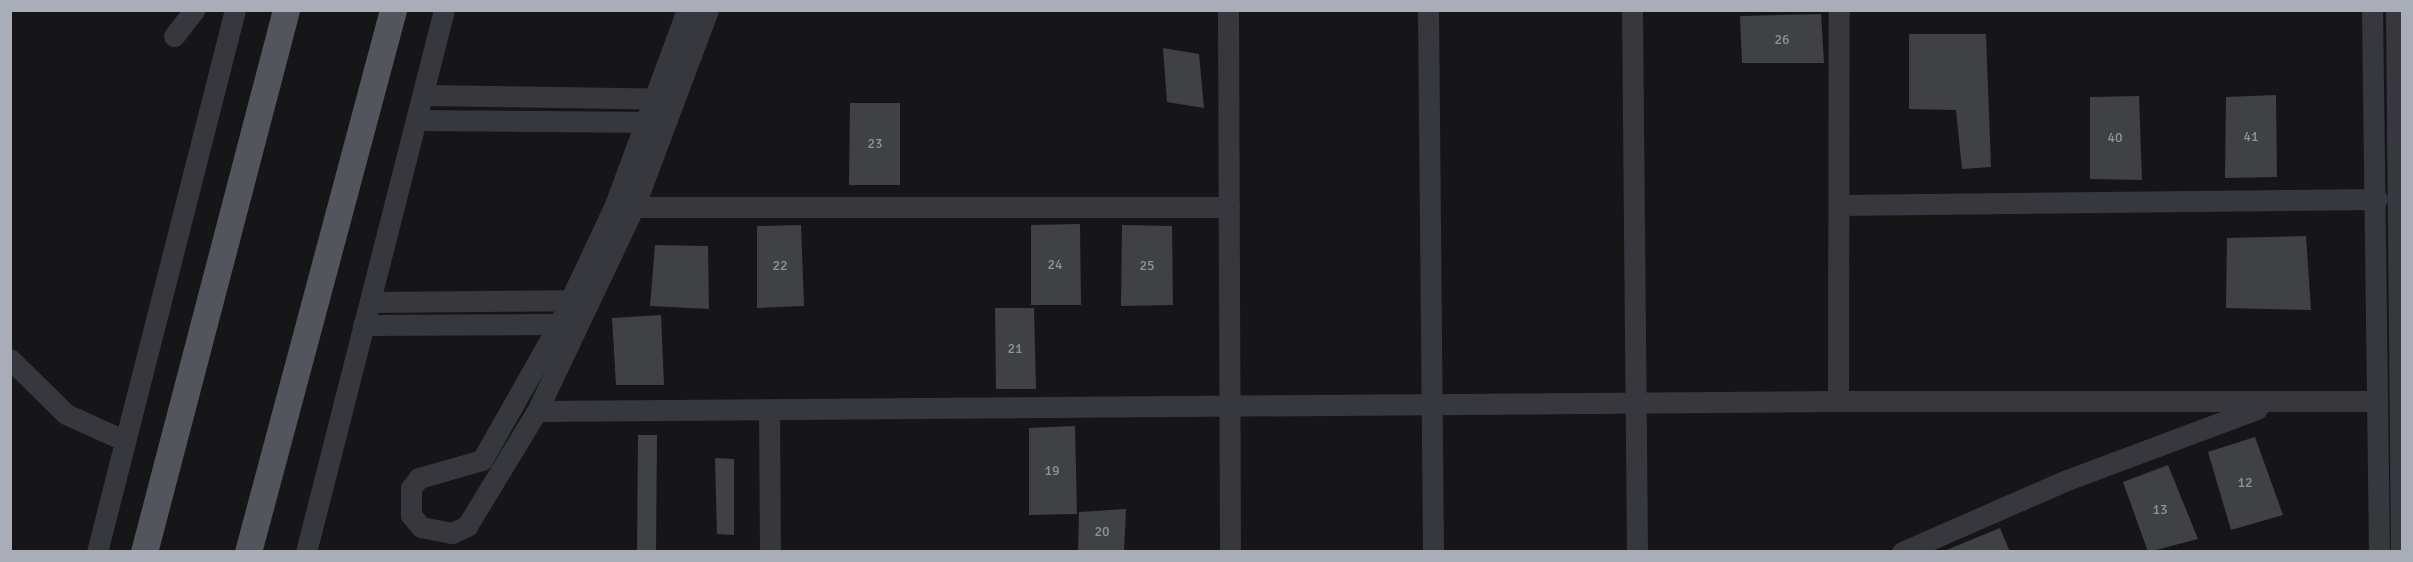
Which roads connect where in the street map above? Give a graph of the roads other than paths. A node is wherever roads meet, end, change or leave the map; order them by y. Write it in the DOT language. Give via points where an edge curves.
graph roads {
  1 [pos="194,10"];
  2 [pos="235,10"];
  3 [pos="286,10"];
  4 [pos="393,10"];
  5 [pos="444,10"];
  6 [pos="687,10"];
  7 [pos="708,10"];
  8 [pos="1228,10"];
  9 [pos="1428,10"];
  10 [pos="1632,10"];
  11 [pos="1839,10"];
  12 [pos="2372,10"];
  13 [pos="2396,10"];
  14 [pos="174,36"];
  15 [pos="423,95"];
  16 [pos="666,98"];
  17 [pos="416,120"];
  18 [pos="656,122"];
  19 [pos="2377,199"];
  20 [pos="1839,205"];
  21 [pos="634,207"];
  22 [pos="1229,207"];
  23 [pos="581,300"];
  24 [pos="370,302"];
  25 [pos="568,324"];
  26 [pos="363,326"];
  27 [pos="10,359"];
  28 [pos="1838,401"];
  29 [pos="2378,401"];
  30 [pos="2269,404"];
  31 [pos="1636,406"];
  32 [pos="1432,408"];
  33 [pos="1232,410"];
  34 [pos="537,411"];
  35 [pos="769,411"];
  36 [pos="121,439"];
  37 [pos="309,551"];
  38 [pos="97,552"];
  39 [pos="144,552"];
  40 [pos="248,552"];
  41 [pos="770,552"];
  42 [pos="1230,552"];
  43 [pos="1433,552"];
  44 [pos="1637,552"];
  45 [pos="1902,552"];
  46 [pos="2379,552"];
  47 [pos="2401,552"];
  1 -- 14 [label="street"];
  2 -- 36 [label="street"];
  3 -- 39 [label="main road"];
  4 -- 40 [label="main road"];
  5 -- 15 [label="street"];
  6 -- 16 [label="street"];
  7 -- 16 [label="street"];
  8 -- 22 [label="street"];
  9 -- 32 [label="street"];
  10 -- 31 [label="street"];
  11 -- 20 [label="street"];
  12 -- 19 [label="street"];
  13 -- 47 [label="street"];
  15 -- 16 [label="street"];
  15 -- 17 [label="street"];
  16 -- 18 [label="street"];
  17 -- 18 [label="street"];
  17 -- 24 [label="street"];
  18 -- 21 [label="street"];
  18 -- 23 [label="street"];
  19 -- 20 [label="street"];
  19 -- 29 [label="street"];
  20 -- 28 [label="street"];
  21 -- 22 [label="street"];
  21 -- 23 [label="street"];
  22 -- 33 [label="street"];
  23 -- 24 [label="street"];
  23 -- 25 [label="street"];
  24 -- 26 [label="street"];
  25 -- 26 [label="street"];
  25 -- 34 [label="street"];
  25 -- 34 [label="street" via="482,460 419,477 411,488 411,516 421,526 452,532 467,526"];
  26 -- 37 [label="street"];
  27 -- 36 [label="street" via="66,414"];
  28 -- 30 [label="street"];
  28 -- 31 [label="street"];
  29 -- 30 [label="street"];
  29 -- 46 [label="street"];
  30 -- 45 [label="street" via="2067,480"];
  31 -- 32 [label="street"];
  31 -- 44 [label="street"];
  32 -- 33 [label="street"];
  32 -- 43 [label="street"];
  33 -- 35 [label="street"];
  33 -- 42 [label="street"];
  34 -- 35 [label="street"];
  35 -- 41 [label="street"];
  36 -- 38 [label="street"];
}
